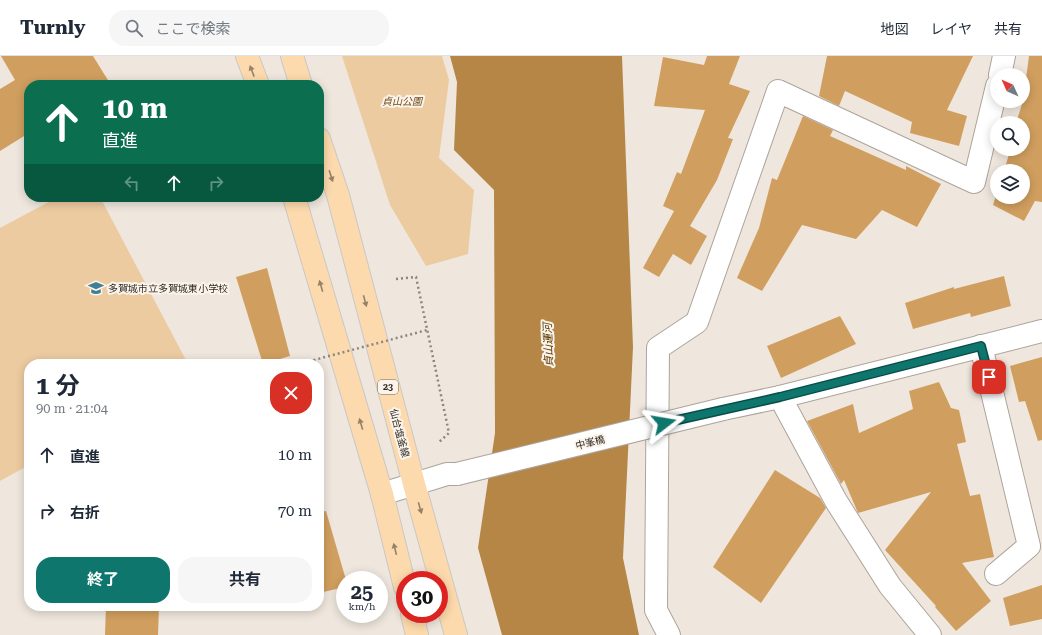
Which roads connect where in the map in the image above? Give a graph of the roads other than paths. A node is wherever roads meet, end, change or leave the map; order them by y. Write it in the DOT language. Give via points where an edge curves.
graph roads {
  1 [pos="247,56"];
  2 [pos="292,56"];
  3 [pos="1004,56"];
  4 [pos="1001,68"];
  5 [pos="256,80"];
  6 [pos="299,80"];
  7 [pos="992,108"];
  8 [pos="324,153"];
  9 [pos="295,202"];
  10 [pos="1042,331"];
  11 [pos="981,346"];
  12 [pos="780,397"];
  13 [pos="414,484"];
  14 [pos="382,494"];
  15 [pos="401,571"];
  16 [pos="996,574"];
  17 [pos="414,623"];
  18 [pos="417,635"];
  19 [pos="456,635"];
  20 [pos="669,635"];
  21 [pos="930,635"];
  5 -- 1 [label="main road, one-way"];
  2 -- 6 [label="main road"];
  3 -- 4 [label="street"];
  7 -- 20 [label="street" via="974,182 778,91 698,322 658,348 656,610"];
  8 -- 13 [label="main road, 仙台塩釜線 / 23, one-way" via="338,195"];
  14 -- 9 [label="main road, one-way"];
  10 -- 11 [label="street, 中峯橋"];
  11 -- 12 [label="street, 中峯橋"];
  11 -- 16 [label="street" via="1029,546"];
  12 -- 13 [label="street, 中峯橋, bridge" via="457,474 447,474"];
  12 -- 21 [label="street" via="836,501 890,586"];
  13 -- 14 [label="street, 中峯橋"];
  13 -- 19 [label="main road, 仙台塩釜線 / 23, one-way"];
  15 -- 14 [label="main road, one-way"];
  17 -- 18 [label="main road"];
}
